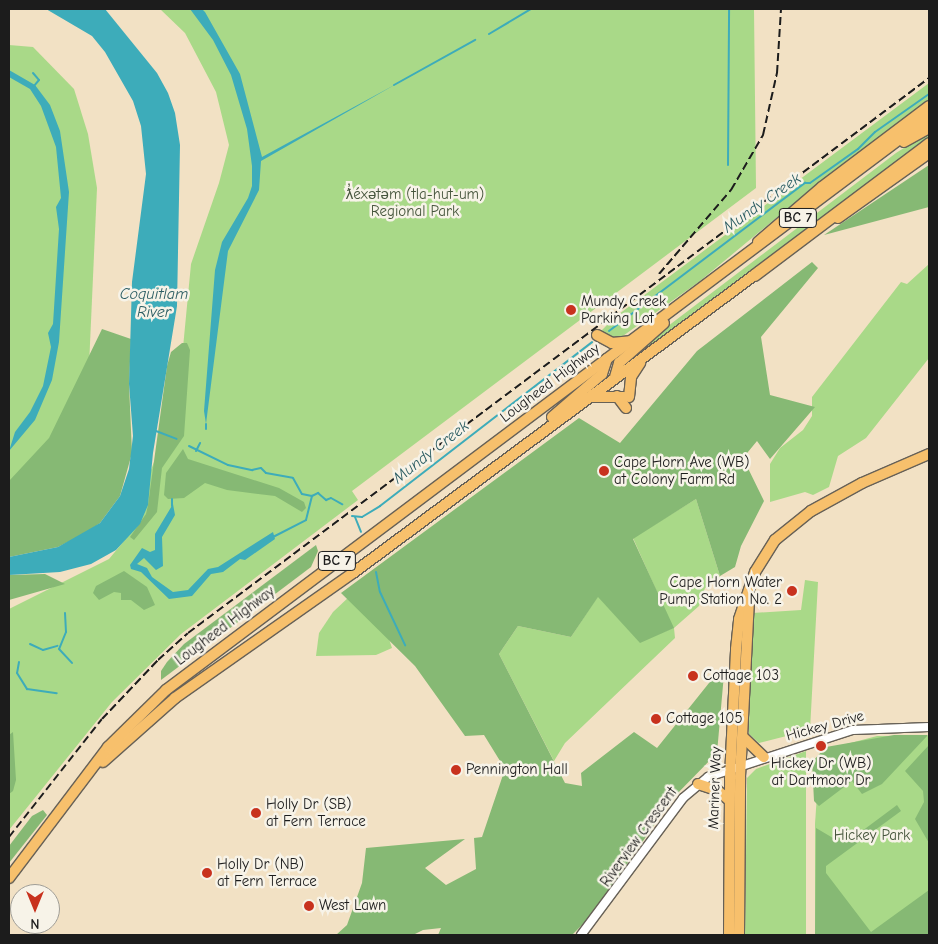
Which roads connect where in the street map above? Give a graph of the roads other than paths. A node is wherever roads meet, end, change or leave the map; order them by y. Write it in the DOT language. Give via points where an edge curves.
graph roads {
  1 [pos="929,106"];
  2 [pos="929,117"];
  3 [pos="929,128"];
  4 [pos="929,143"];
  5 [pos="892,148"];
  6 [pos="929,153"];
  7 [pos="746,255"];
  8 [pos="754,275"];
  9 [pos="704,287"];
  10 [pos="597,336"];
  11 [pos="631,341"];
  12 [pos="646,354"];
  13 [pos="607,359"];
  14 [pos="615,377"];
  15 [pos="588,397"];
  16 [pos="929,454"];
  17 [pos="495,468"];
  18 [pos="751,584"];
  19 [pos="929,727"];
  20 [pos="743,737"];
  21 [pos="764,757"];
  22 [pos="741,765"];
  23 [pos="730,769"];
  24 [pos="85,781"];
  25 [pos="698,784"];
  26 [pos="729,800"];
  27 [pos="9,878"];
  28 [pos="581,935"];
  29 [pos="729,935"];
  30 [pos="739,935"];
  1 -- 7 [label="main road" via="822,187 767,232"];
  2 -- 5 [label="main road, Lougheed Highway / BC 7"];
  3 -- 5 [label="main road"];
  4 -- 8 [label="highway"];
  5 -- 7 [label="main road, Lougheed Highway / BC 7"];
  6 -- 8 [label="main road, Lougheed Highway / BC 7"];
  7 -- 9 [label="main road, Lougheed Highway / BC 7"];
  8 -- 12 [label="main road, Lougheed Highway / BC 7"];
  9 -- 11 [label="main road, Lougheed Highway / BC 7"];
  9 -- 14 [label="main road" via="620,362"];
  10 -- 11 [label="main road" via="612,343"];
  11 -- 13 [label="main road, Lougheed Highway / BC 7"];
  12 -- 14 [label="main road, Lougheed Highway / BC 7"];
  12 -- 15 [label="main road" via="631,376 627,397"];
  13 -- 17 [label="main road" via="602,374"];
  13 -- 24 [label="main road, Lougheed Highway / BC 7" via="171,686 108,747"];
  14 -- 15 [label="main road, Lougheed Highway / BC 7"];
  15 -- 17 [label="main road, Lougheed Highway / BC 7"];
  16 -- 18 [label="main road, Mariner Way" via="862,483 794,524 768,549"];
  17 -- 24 [label="main road, Lougheed Highway / BC 7" via="347,578 170,702"];
  18 -- 20 [label="main road, Mariner Way"];
  18 -- 23 [label="main road, Mariner Way" via="737,632"];
  19 -- 21 [label="street, Hickey Drive" via="853,730"];
  20 -- 21 [label="main road"];
  20 -- 22 [label="main road, Mariner Way"];
  21 -- 22 [label="street, Hickey Drive"];
  22 -- 23 [label="street, Hickey Drive"];
  22 -- 30 [label="main road, Mariner Way"];
  23 -- 25 [label="street, Riverview Crescent"];
  23 -- 26 [label="main road, Mariner Way"];
  24 -- 27 [label="main road, Lougheed Highway / BC 7"];
  25 -- 26 [label="main road" via="717,790"];
  25 -- 28 [label="street, Riverview Crescent" via="679,803"];
  26 -- 29 [label="main road, Mariner Way"];
}
